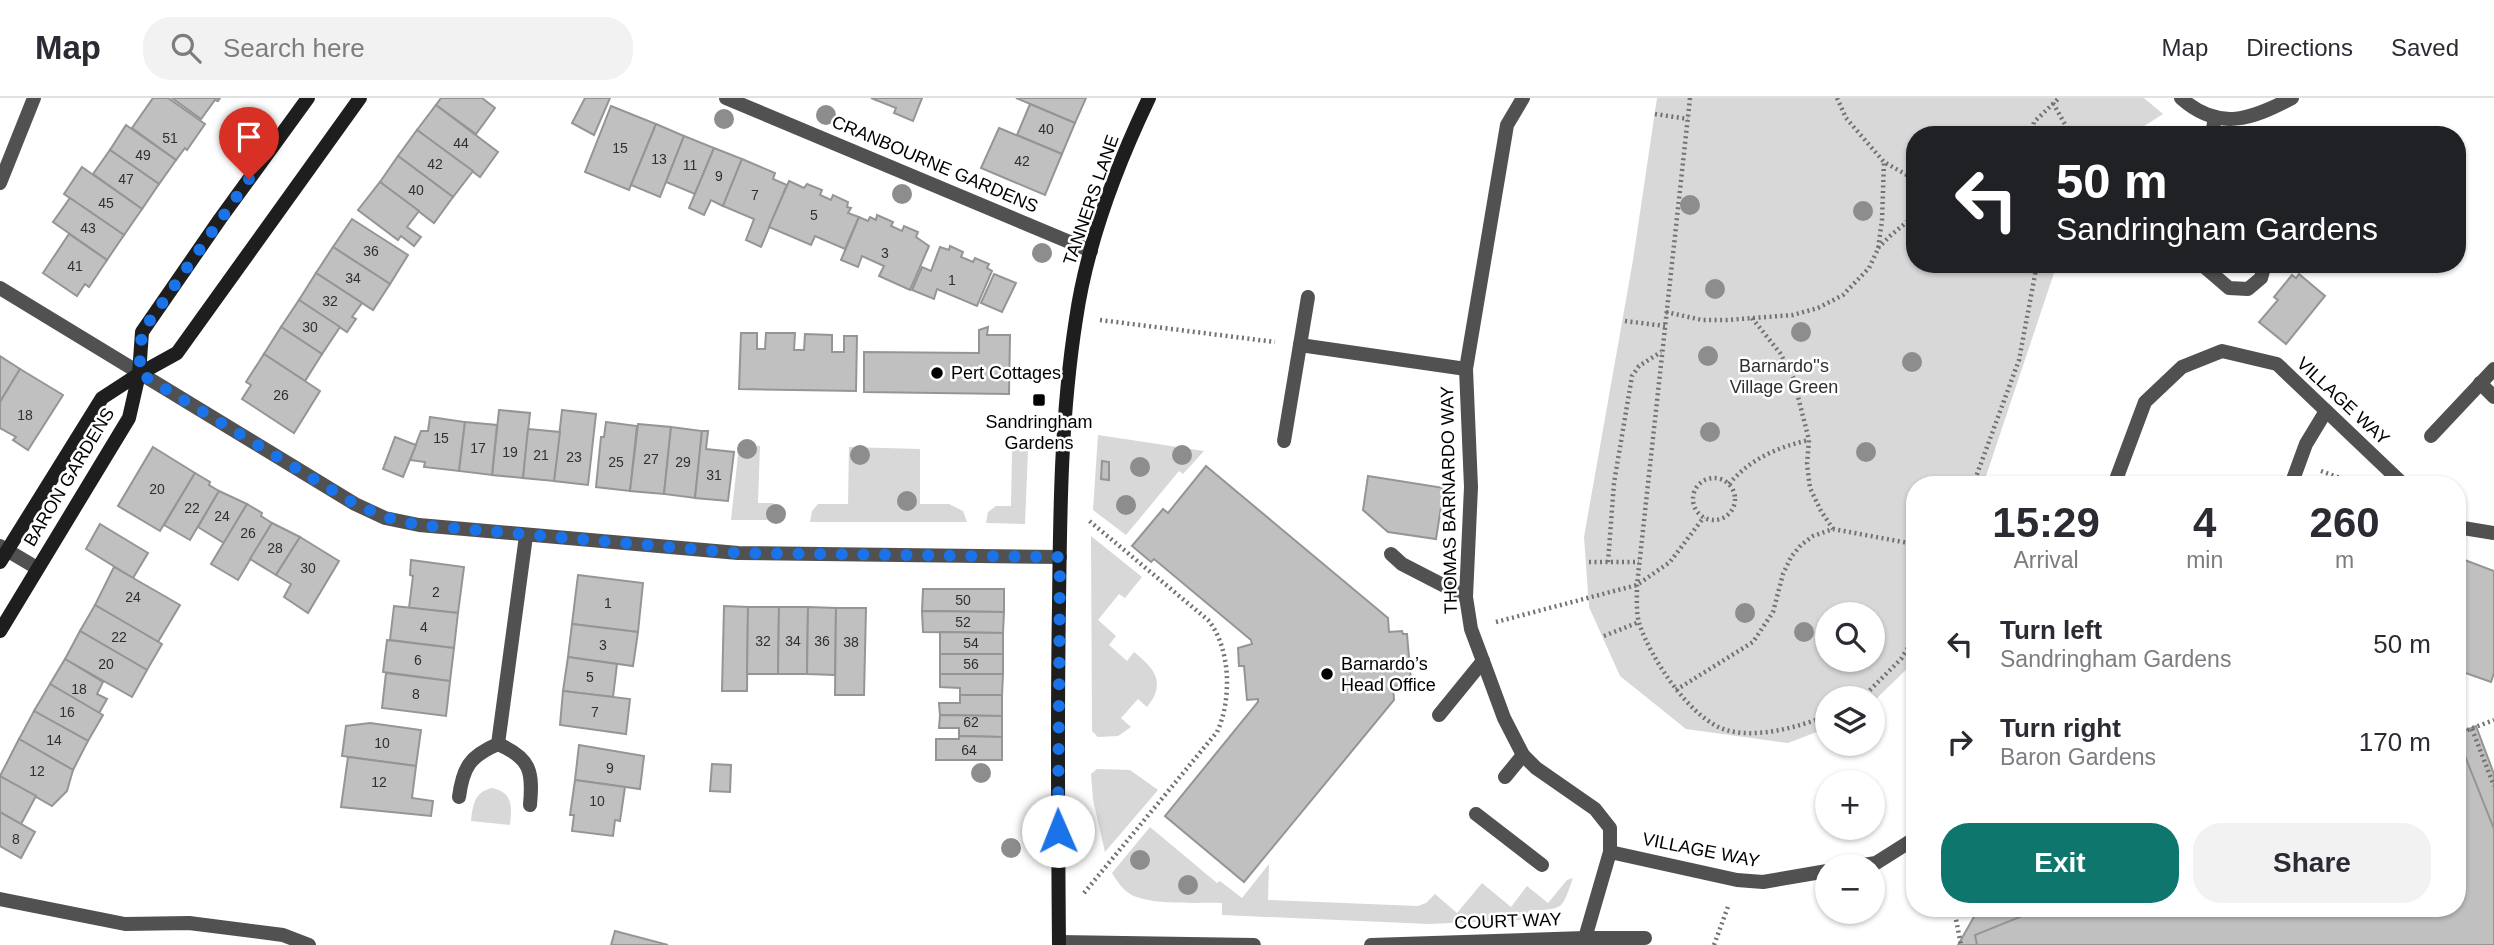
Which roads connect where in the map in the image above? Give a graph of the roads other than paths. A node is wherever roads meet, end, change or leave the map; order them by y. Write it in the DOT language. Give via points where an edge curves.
graph roads {
  1 [pos="34,98"];
  2 [pos="309,98"];
  3 [pos="360,98"];
  4 [pos="726,98"];
  5 [pos="1149,98"];
  6 [pos="1523,98"];
  7 [pos="2181,98"];
  8 [pos="2291,98"];
  9 [pos="2215,117"];
  10 [pos="2214,126"];
  11 [pos="0,183"];
  12 [pos="1091,251"];
  13 [pos="2212,273"];
  14 [pos="2263,273"];
  15 [pos="0,288"];
  16 [pos="1308,297"];
  17 [pos="1300,345"];
  18 [pos="1466,369"];
  19 [pos="2494,369"];
  20 [pos="139,373"];
  21 [pos="2480,383"];
  22 [pos="2494,397"];
  23 [pos="2326,411"];
  24 [pos="2431,436"];
  25 [pos="1284,441"];
  26 [pos="2117,476"];
  27 [pos="2294,476"];
  28 [pos="2395,476"];
  29 [pos="2466,528"];
  30 [pos="2494,533"];
  31 [pos="526,536"];
  32 [pos="2,553"];
  33 [pos="1391,554"];
  34 [pos="1060,557"];
  35 [pos="37,568"];
  36 [pos="1466,597"];
  37 [pos="0,631"];
  38 [pos="1483,661"];
  39 [pos="1439,715"];
  40 [pos="498,744"];
  41 [pos="1523,754"];
  42 [pos="1505,777"];
  43 [pos="459,797"];
  44 [pos="530,805"];
  45 [pos="1476,814"];
  46 [pos="1906,844"];
  47 [pos="1609,852"];
  48 [pos="1885,857"];
  49 [pos="1542,865"];
  50 [pos="1815,873"];
  51 [pos="0,899"];
  52 [pos="1585,938"];
  53 [pos="1645,939"];
  54 [pos="1059,944"];
  55 [pos="309,945"];
  56 [pos="1254,945"];
  57 [pos="1371,945"];
  1 -- 11 [label="street"];
  2 -- 20 [label="street, BARON GARDENS" via="142,332"];
  3 -- 20 [label="street, BARON GARDENS" via="177,353"];
  4 -- 12 [label="street, CRANBOURNE GARDENS"];
  5 -- 12 [label="street, TANNERS LANE"];
  6 -- 18 [label="street, THOMAS BARNARDO WAY" via="1507,125"];
  7 -- 9 [label="street"];
  8 -- 9 [label="street" via="2259,115"];
  9 -- 10 [label="street"];
  12 -- 34 [label="street, TANNERS LANE" via="1076,317 1064,407"];
  13 -- 14 [label="street" via="2229,288 2248,289"];
  15 -- 20 [label="street"];
  16 -- 17 [label="street"];
  17 -- 18 [label="street"];
  17 -- 25 [label="street"];
  18 -- 36 [label="street, THOMAS BARNARDO WAY" via="1471,487"];
  19 -- 21 [label="street"];
  20 -- 31 [label="street" via="355,504 385,517"];
  20 -- 32 [label="street, BARON GARDENS" via="102,398"];
  20 -- 35 [label="street, BARON GARDENS" via="129,418"];
  21 -- 22 [label="street"];
  21 -- 24 [label="street"];
  23 -- 26 [label="street, VILLAGE WAY" via="2277,365 2222,351 2182,367 2145,402"];
  23 -- 27 [label="street" via="2306,444"];
  23 -- 28 [label="street, VILLAGE WAY"];
  29 -- 30 [label="street"];
  31 -- 34 [label="street" via="738,553"];
  31 -- 40 [label="street"];
  32 -- 35 [label="street"];
  33 -- 36 [label="street"];
  34 -- 54 [label="street, TANNERS LANE"];
  35 -- 37 [label="street, BARON GARDENS"];
  36 -- 38 [label="street, THOMAS BARNARDO WAY"];
  38 -- 39 [label="street"];
  38 -- 41 [label="street, THOMAS BARNARDO WAY"];
  40 -- 43 [label="street" via="470,760"];
  40 -- 44 [label="street" via="526,762 532,780"];
  41 -- 42 [label="street"];
  41 -- 47 [label="street, THOMAS BARNARDO WAY" via="1594,809 1610,828"];
  45 -- 49 [label="street"];
  46 -- 48 [label="street"];
  47 -- 50 [label="street, VILLAGE WAY" via="1737,880 1763,882"];
  47 -- 52 [label="street, THOMAS BARNARDO WAY"];
  51 -- 55 [label="street" via="125,924 189,923 283,935"];
  52 -- 53 [label="street, COURT WAY"];
  52 -- 57 [label="street, COURT WAY"];
  54 -- 56 [label="street"];
}
